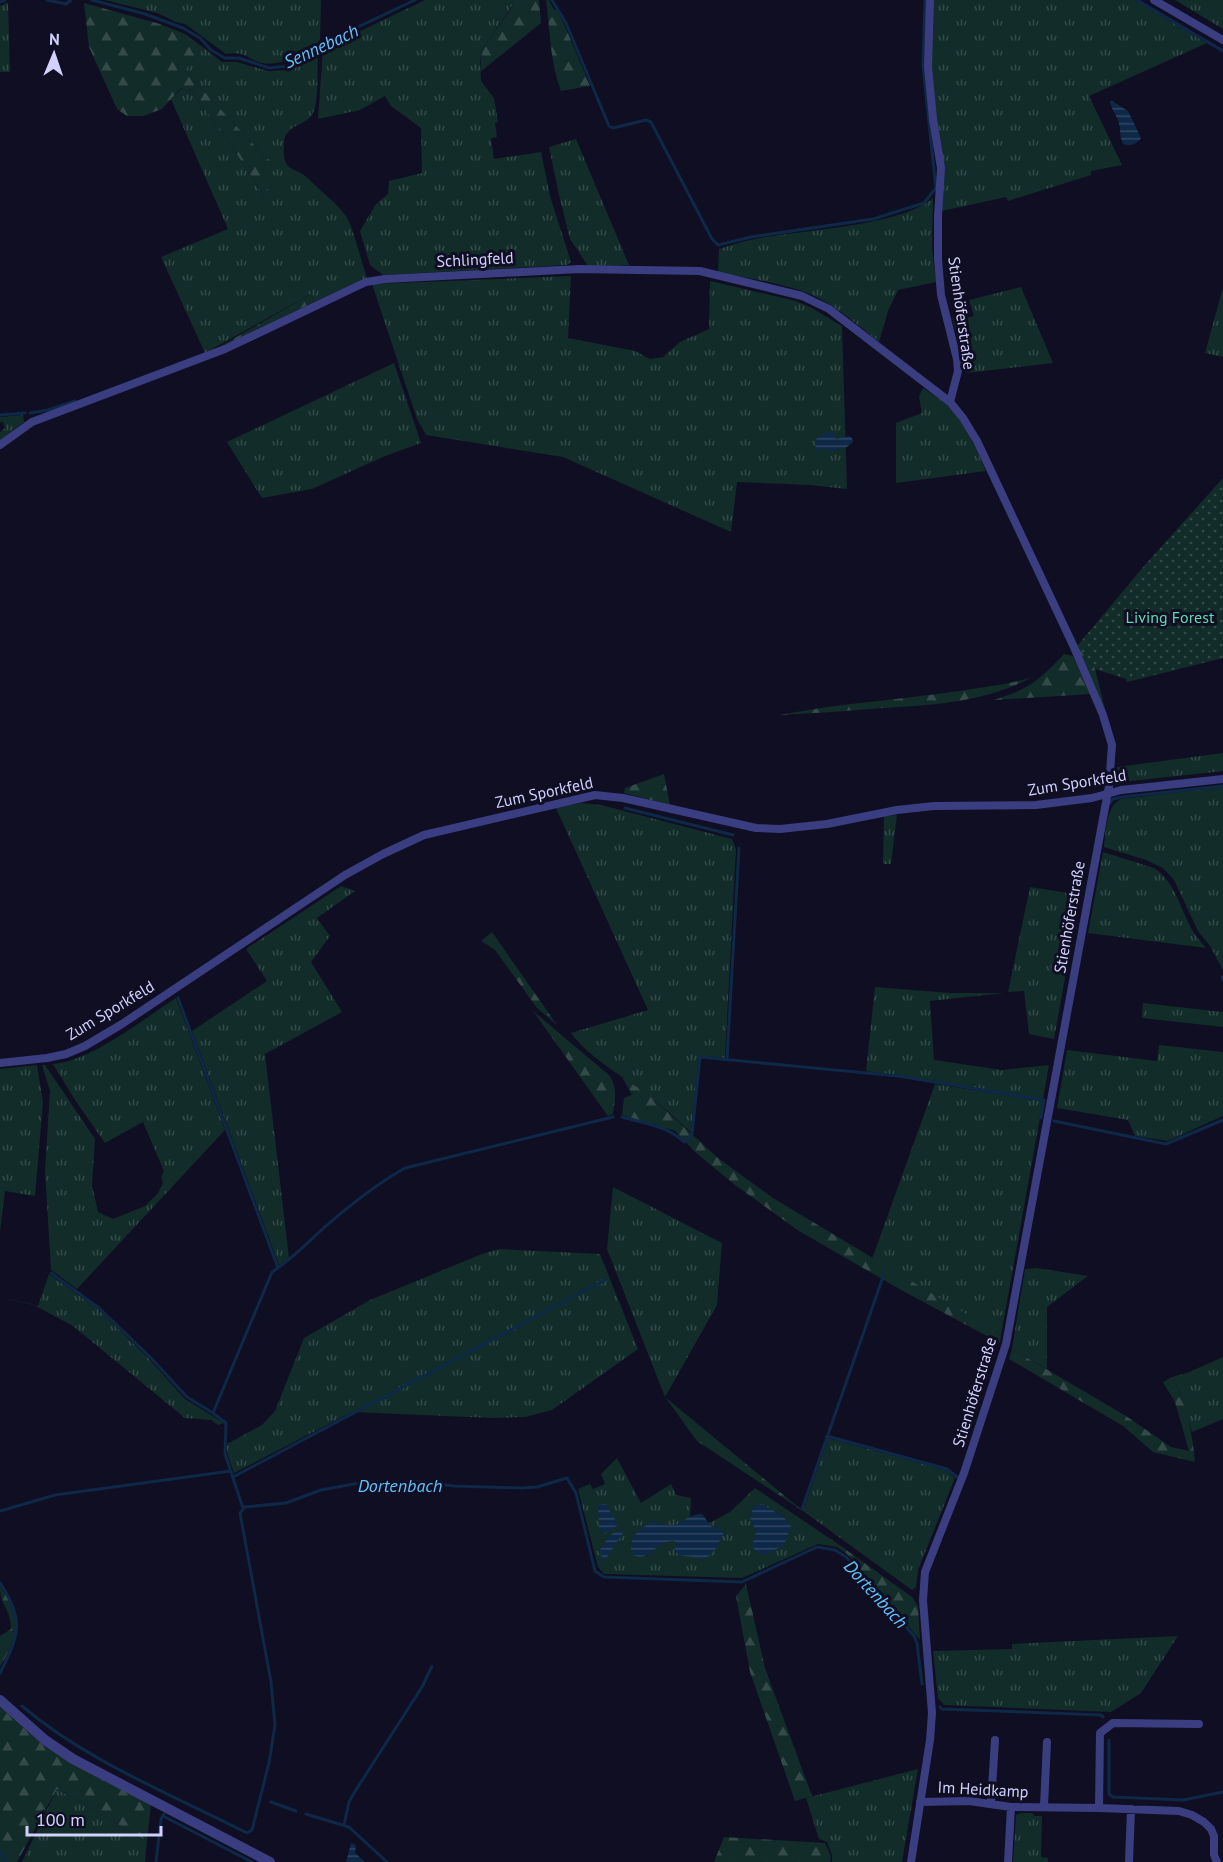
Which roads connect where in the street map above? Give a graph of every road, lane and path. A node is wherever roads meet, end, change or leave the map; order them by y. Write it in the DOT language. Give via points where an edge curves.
graph roads {
  1 [pos="930,0"];
  2 [pos="1154,0"];
  3 [pos="1223,40"];
  4 [pos="950,402"];
  5 [pos="0,445"];
  6 [pos="1223,779"];
  7 [pos="1106,795"];
  8 [pos="0,1063"];
  9 [pos="0,1700"];
  10 [pos="1199,1724"];
  11 [pos="995,1740"];
  12 [pos="1047,1742"];
  13 [pos="920,1802"];
  14 [pos="991,1804"];
  15 [pos="1044,1806"];
  16 [pos="1011,1807"];
  17 [pos="1099,1808"];
  18 [pos="1131,1809"];
  19 [pos="270,1862"];
  20 [pos="910,1862"];
  21 [pos="1008,1862"];
  22 [pos="1129,1862"];
  23 [pos="1217,1862"];
  1 -- 4 [label="street, Stienhöferstraße" via="928,67 941,168 938,259 958,372"];
  2 -- 3 [label="street"];
  4 -- 5 [label="street, Schlingfeld" via="829,309 802,296 700,271 513,271 366,282 225,349 32,422"];
  4 -- 7 [label="street, Stienhöferstraße" via="977,441 1103,715 1112,745"];
  6 -- 7 [label="street, Zum Sporkfeld"];
  7 -- 8 [label="street, Zum Sporkfeld" via="1036,806 934,806 780,829 756,828 595,795 439,831 345,875 85,1046 47,1058"];
  7 -- 13 [label="street, Stienhöferstraße" via="1003,1355 964,1473 925,1572 923,1600 932,1713"];
  9 -- 19 [label="street" via="73,1759"];
  10 -- 17 [label="street" via="1113,1723 1100,1733"];
  11 -- 14 [label="street"];
  12 -- 15 [label="street, Im Heidkamp"];
  13 -- 14 [label="street, Im Heidkamp"];
  13 -- 20 [label="street, Stienhöferstraße"];
  14 -- 16 [label="street, Im Heidkamp"];
  15 -- 16 [label="street, Im Heidkamp"];
  15 -- 17 [label="street, Im Heidkamp"];
  16 -- 21 [label="street"];
  17 -- 18 [label="street, Im Heidkamp"];
  18 -- 22 [label="street"];
  18 -- 23 [label="street, Im Heidkamp" via="1179,1811 1204,1822 1214,1836"];
}
